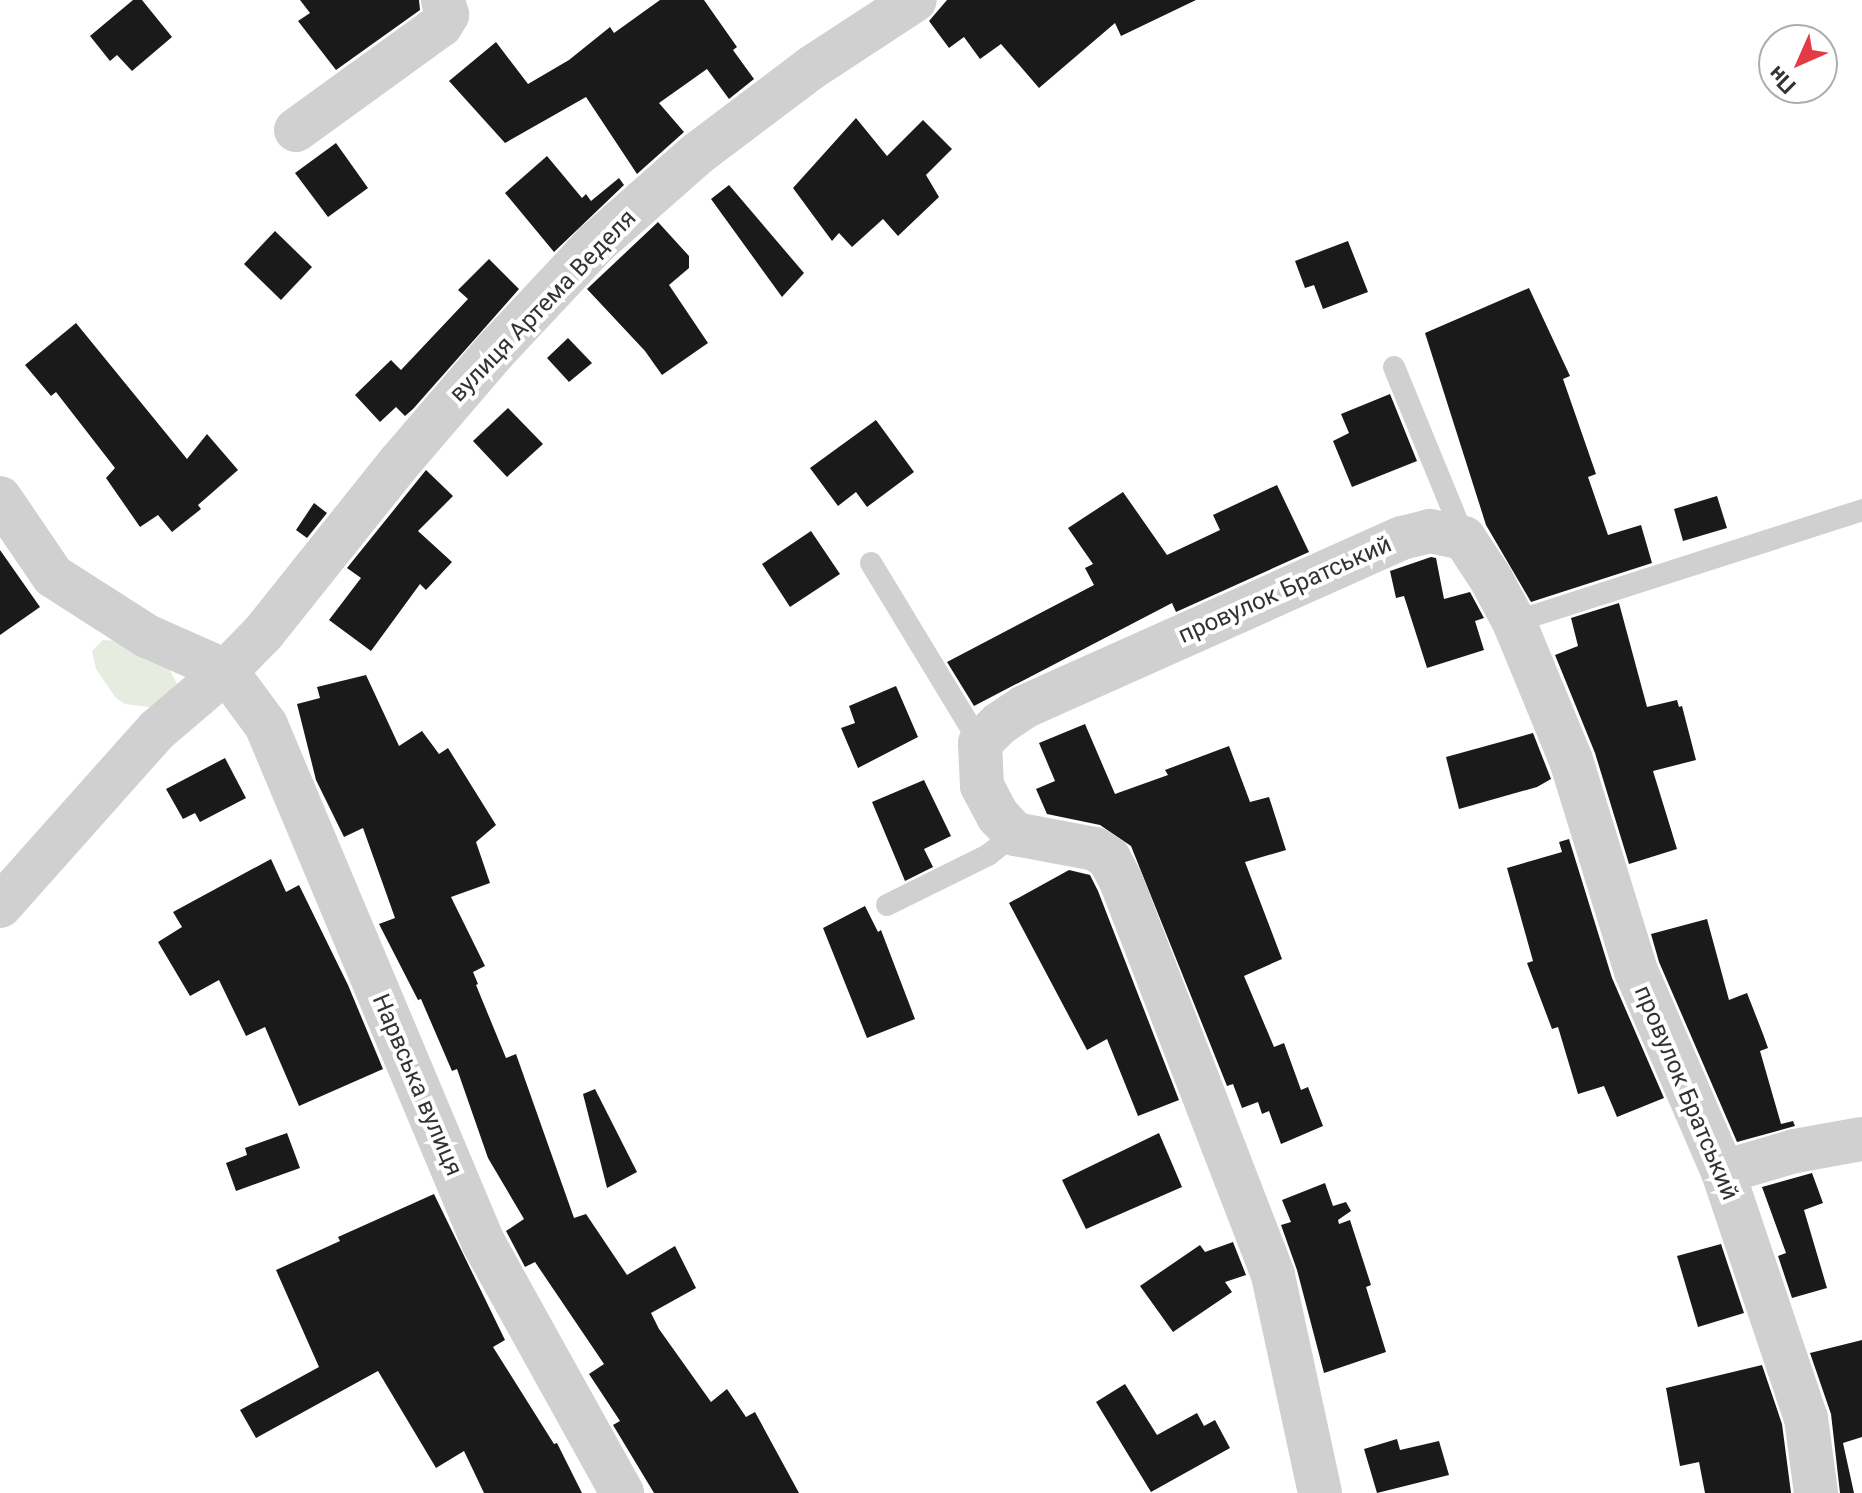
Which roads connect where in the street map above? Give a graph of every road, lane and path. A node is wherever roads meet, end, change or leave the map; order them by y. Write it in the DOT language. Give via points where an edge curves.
graph roads {
  1 [pos="443,0"];
  2 [pos="915,0"];
  3 [pos="296,130"];
  4 [pos="1394,367"];
  5 [pos="0,498"];
  6 [pos="1862,510"];
  7 [pos="1464,538"];
  8 [pos="871,563"];
  9 [pos="1514,622"];
  10 [pos="226,671"];
  11 [pos="980,743"];
  12 [pos="1015,834"];
  13 [pos="887,905"];
  14 [pos="0,906"];
  15 [pos="1862,1139"];
  16 [pos="1723,1172"];
  17 [pos="622,1493"];
  18 [pos="1320,1493"];
  19 [pos="1816,1493"];
  1 -- 3 [label="street" via="447,15 441,25"];
  2 -- 10 [label="street, вулиця Артема Веделя" via="811,68 697,154 595,244 495,351"];
  4 -- 7 [label="lane"];
  5 -- 10 [label="street" via="53,576 147,636"];
  6 -- 9 [label="lane"];
  7 -- 9 [label="street, провулок Братський"];
  7 -- 11 [label="street, провулок Братський" via="1430,531 1402,538 1024,707"];
  8 -- 11 [label="lane"];
  9 -- 16 [label="street, провулок Братський" via="1571,760 1636,971"];
  10 -- 14 [label="street, вулиця Артема Веделя" via="157,730"];
  10 -- 17 [label="street, Нарвська вулиця" via="266,725 483,1242"];
  11 -- 12 [label="street" via="982,786"];
  12 -- 13 [label="lane" via="988,855"];
  12 -- 18 [label="street" via="1095,849 1109,858 1121,881 1273,1275"];
  15 -- 16 [label="street"];
  16 -- 19 [label="street, провулок Братський" via="1806,1418"];
}
